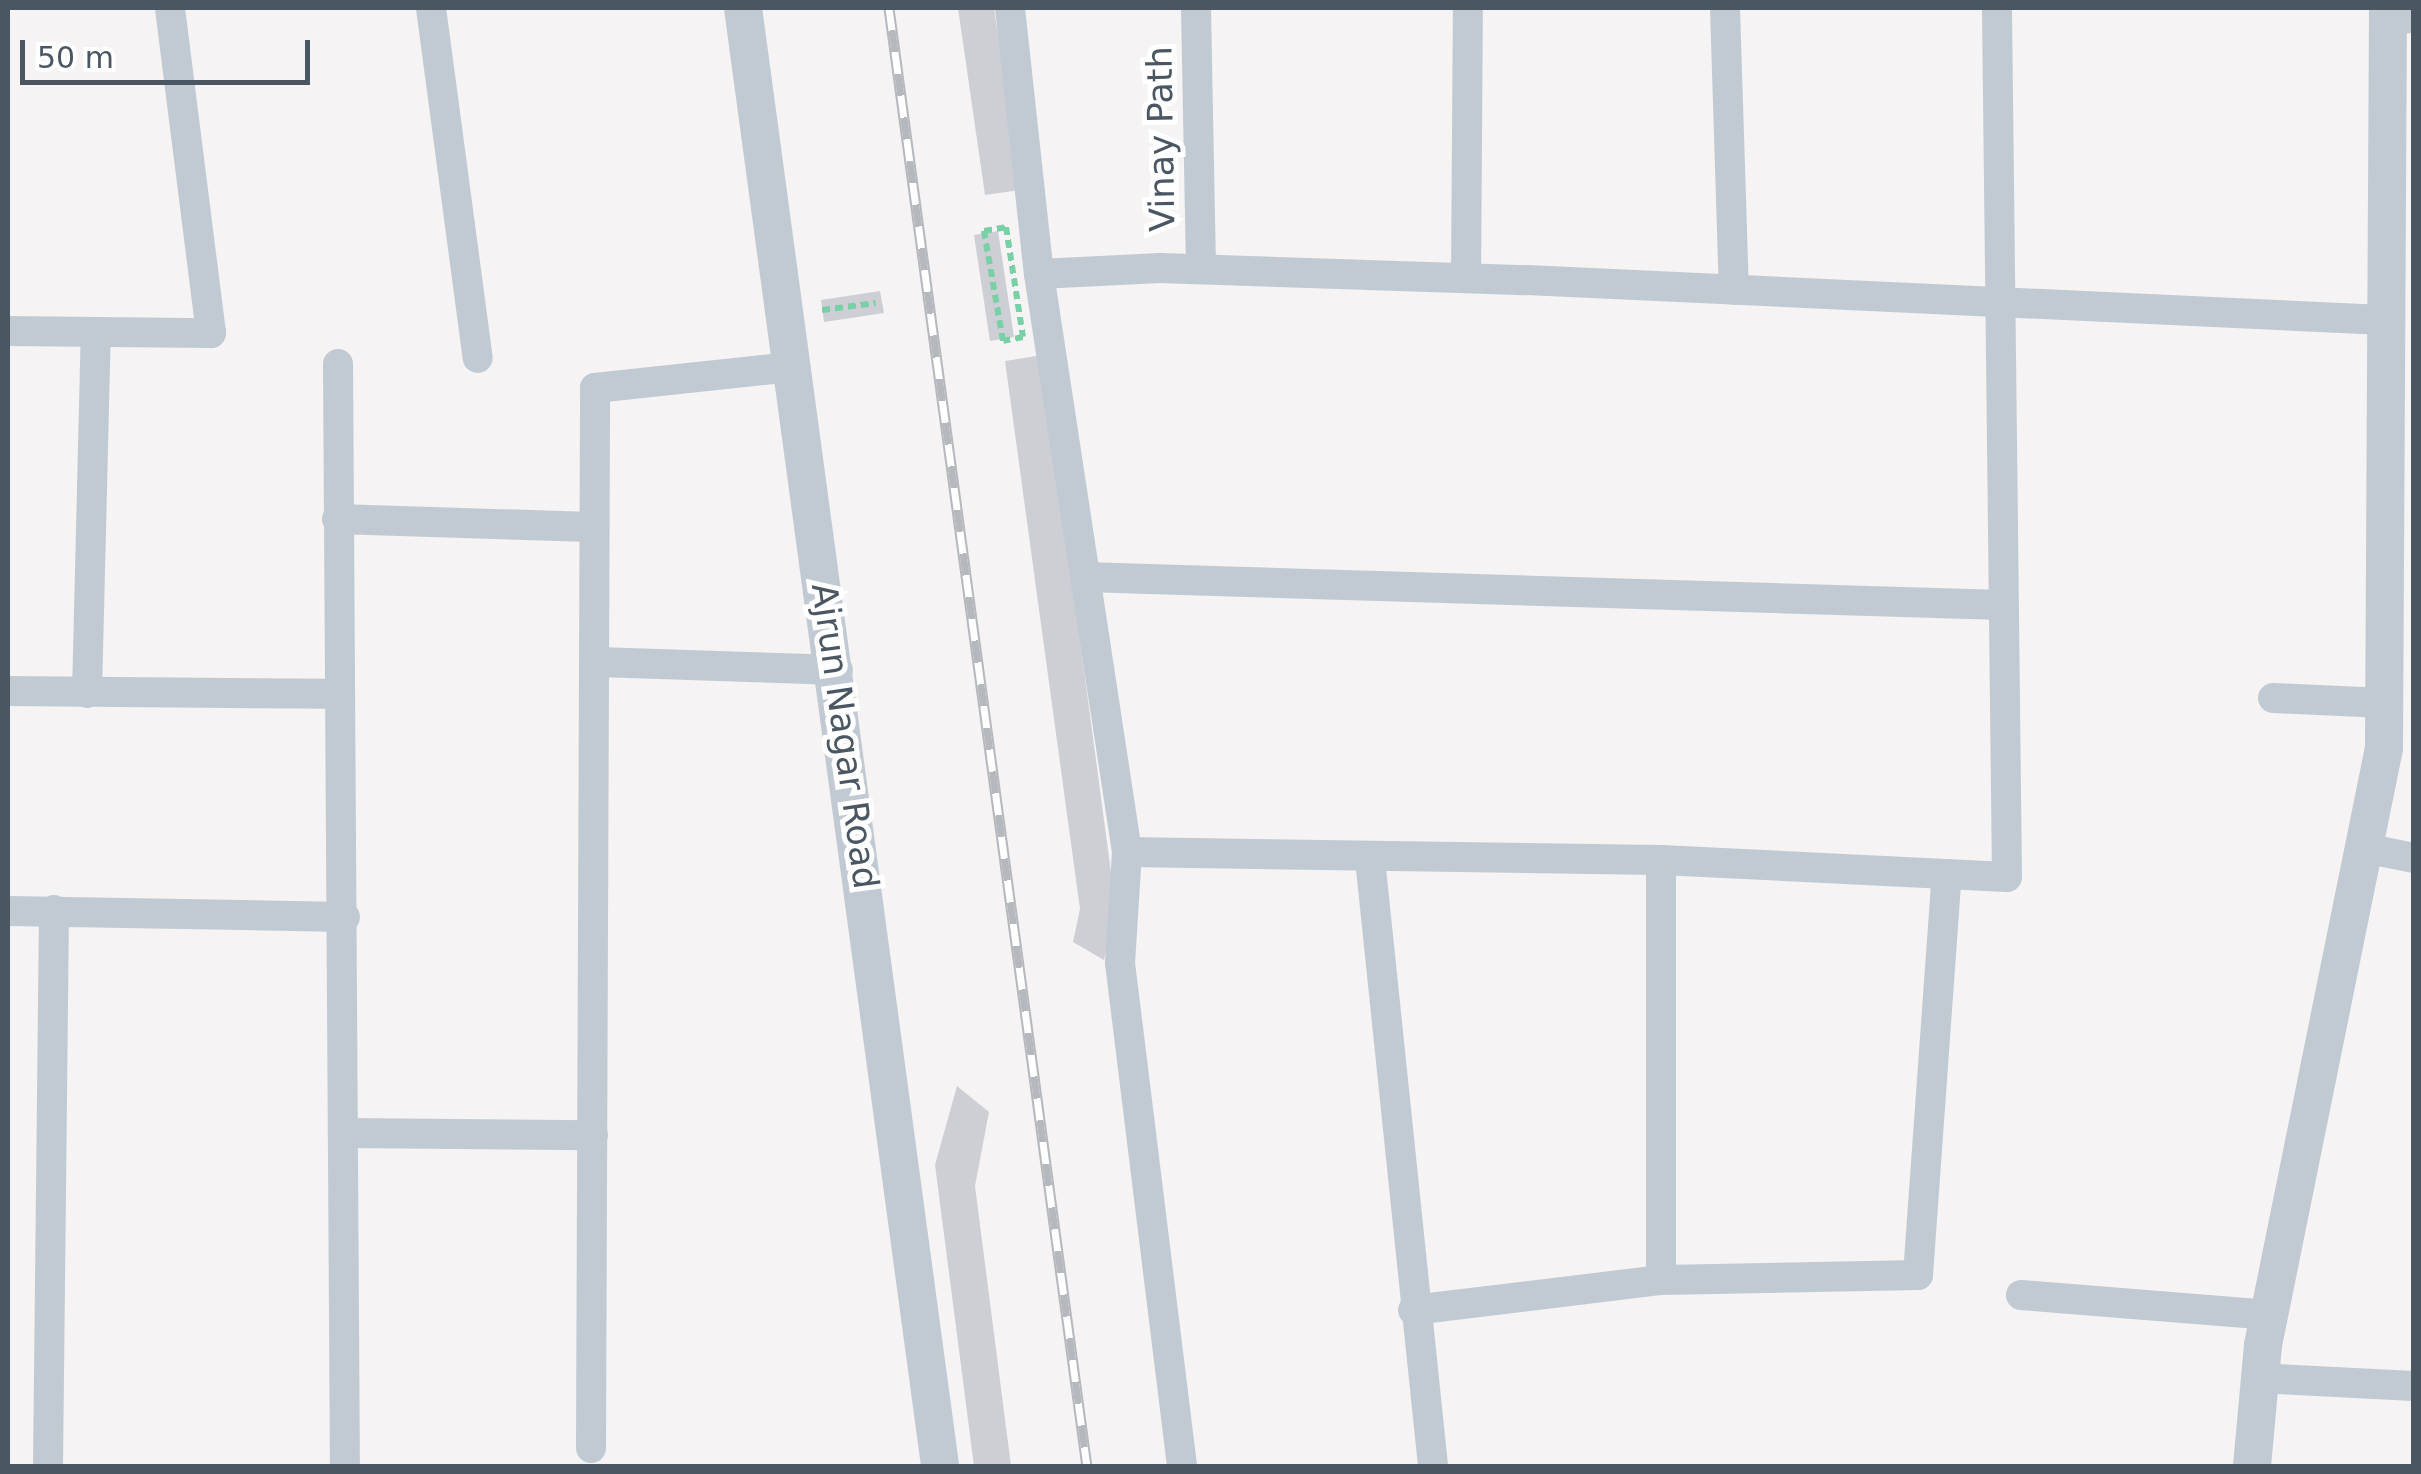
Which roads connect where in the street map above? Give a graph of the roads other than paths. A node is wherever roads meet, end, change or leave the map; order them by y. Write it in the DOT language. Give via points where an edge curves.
graph roads {
  1 [pos="170,8"];
  2 [pos="431,8"];
  3 [pos="743,8"];
  4 [pos="1010,8"];
  5 [pos="1196,8"];
  6 [pos="1468,8"];
  7 [pos="1725,8"];
  8 [pos="1997,8"];
  9 [pos="2397,15"];
  10 [pos="1202,269"];
  11 [pos="1039,274"];
  12 [pos="1466,278"];
  13 [pos="1734,290"];
  14 [pos="1998,304"];
  15 [pos="2384,320"];
  16 [pos="8,331"];
  17 [pos="96,336"];
  18 [pos="478,358"];
  19 [pos="338,364"];
  20 [pos="793,367"];
  21 [pos="337,519"];
  22 [pos="591,528"];
  23 [pos="1086,577"];
  24 [pos="2002,605"];
  25 [pos="598,662"];
  26 [pos="838,670"];
  27 [pos="8,691"];
  28 [pos="87,694"];
  29 [pos="336,694"];
  30 [pos="2273,698"];
  31 [pos="2384,703"];
  32 [pos="2369,849"];
  33 [pos="1126,852"];
  34 [pos="2414,858"];
  35 [pos="1370,859"];
  36 [pos="1660,860"];
  37 [pos="1947,874"];
  38 [pos="54,910"];
  39 [pos="8,911"];
  40 [pos="345,917"];
  41 [pos="343,1134"];
  42 [pos="594,1135"];
  43 [pos="1661,1280"];
  44 [pos="2021,1295"];
  45 [pos="1413,1310"];
  46 [pos="2270,1315"];
  47 [pos="2257,1378"];
  48 [pos="2414,1386"];
  49 [pos="591,1448"];
  50 [pos="48,1466"];
  51 [pos="346,1466"];
  52 [pos="940,1466"];
  53 [pos="1182,1466"];
  54 [pos="1432,1466"];
  55 [pos="2252,1466"];
  1 -- 17 [label="street" via="211,333"];
  2 -- 18 [label="street"];
  3 -- 20 [label="street, Ajrun Nagar Road"];
  4 -- 11 [label="street"];
  5 -- 10 [label="street, Vinay Path"];
  6 -- 12 [label="street"];
  7 -- 13 [label="street"];
  8 -- 14 [label="street"];
  9 -- 15 [label="street"];
  10 -- 11 [label="street"];
  10 -- 12 [label="street"];
  11 -- 23 [label="street"];
  12 -- 13 [label="street"];
  13 -- 14 [label="street"];
  14 -- 15 [label="street"];
  14 -- 24 [label="street"];
  15 -- 31 [label="street"];
  16 -- 17 [label="street"];
  17 -- 28 [label="street"];
  19 -- 21 [label="street"];
  20 -- 22 [label="street" via="595,388"];
  20 -- 26 [label="street, Ajrun Nagar Road"];
  21 -- 22 [label="street"];
  21 -- 29 [label="street"];
  22 -- 25 [label="street"];
  23 -- 24 [label="street"];
  23 -- 33 [label="street"];
  24 -- 37 [label="street" via="2008,877"];
  25 -- 26 [label="street"];
  25 -- 42 [label="street"];
  26 -- 52 [label="street, Ajrun Nagar Road"];
  27 -- 28 [label="street"];
  28 -- 29 [label="street"];
  29 -- 40 [label="street"];
  30 -- 31 [label="street"];
  31 -- 32 [label="street"];
  32 -- 34 [label="street"];
  32 -- 46 [label="street"];
  33 -- 35 [label="street"];
  33 -- 53 [label="street" via="1120,963"];
  35 -- 36 [label="street"];
  35 -- 45 [label="street"];
  36 -- 37 [label="street"];
  36 -- 43 [label="street"];
  37 -- 43 [label="street" via="1918,1275"];
  38 -- 39 [label="street"];
  38 -- 40 [label="street"];
  38 -- 50 [label="street"];
  40 -- 41 [label="street"];
  41 -- 42 [label="street"];
  41 -- 51 [label="street"];
  42 -- 49 [label="street"];
  43 -- 45 [label="street"];
  44 -- 46 [label="street"];
  45 -- 54 [label="street"];
  46 -- 47 [label="street"];
  47 -- 48 [label="street"];
  47 -- 55 [label="street"];
}
